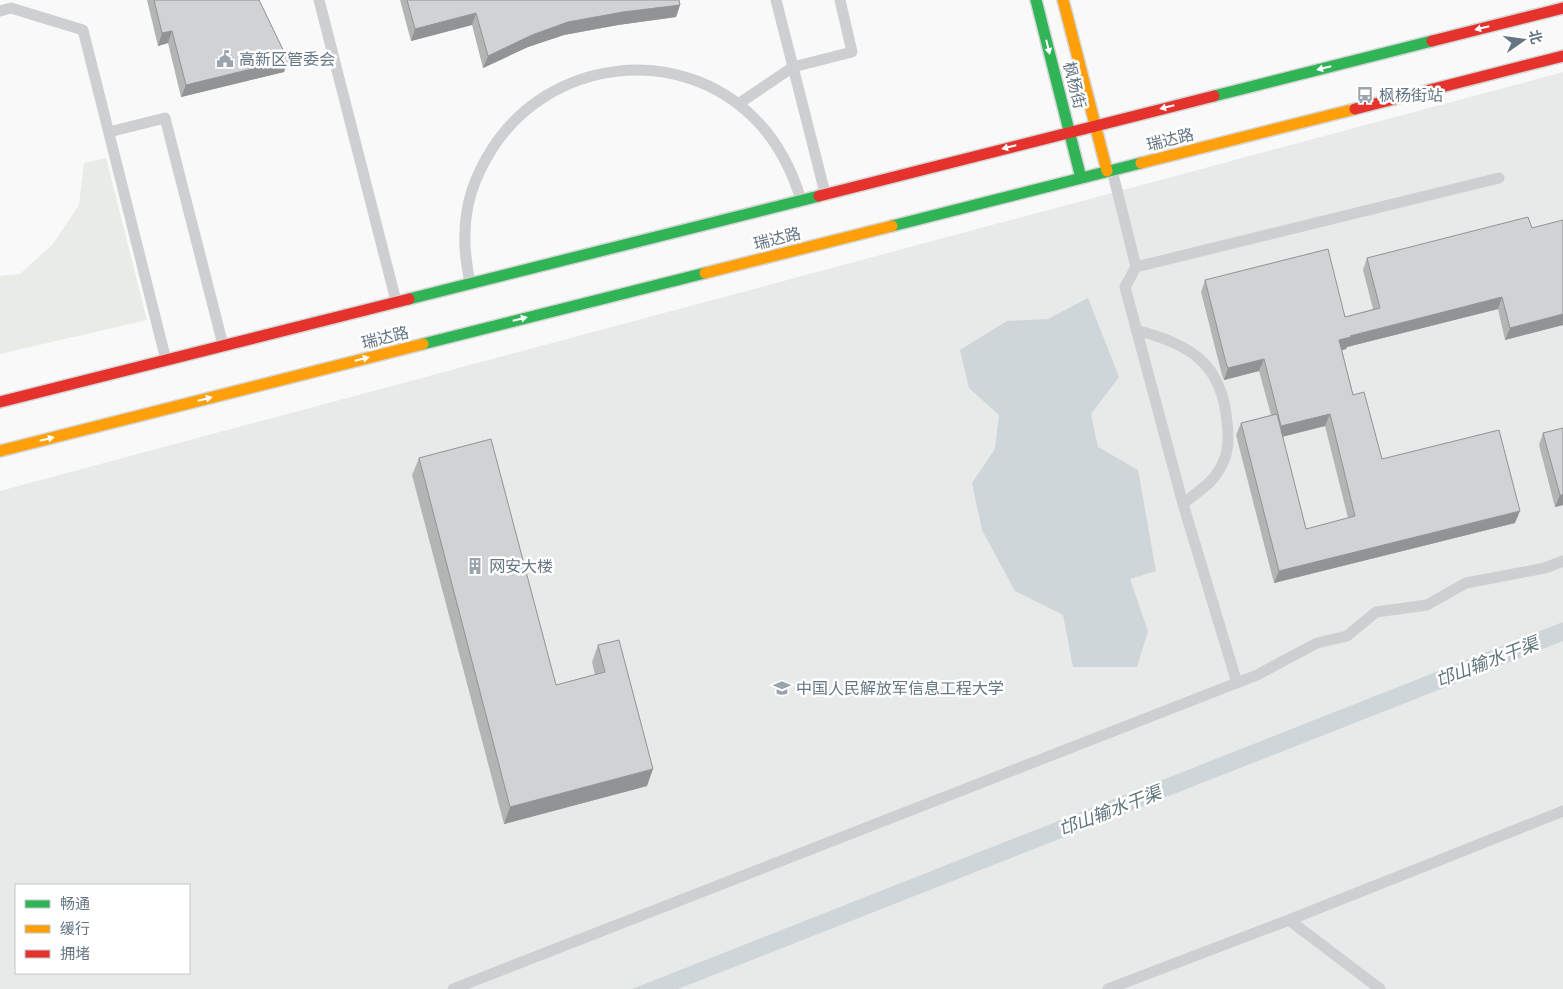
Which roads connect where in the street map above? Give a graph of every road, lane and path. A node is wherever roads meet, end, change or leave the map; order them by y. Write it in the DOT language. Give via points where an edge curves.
graph roads {
  1 [pos="319,0"];
  2 [pos="776,0"];
  3 [pos="840,0"];
  4 [pos="1036,0"];
  5 [pos="1063,0"];
  6 [pos="1558,6"];
  7 [pos="0,11"];
  8 [pos="1563,56"];
  9 [pos="793,66"];
  10 [pos="738,104"];
  11 [pos="1095,125"];
  12 [pos="109,132"];
  13 [pos="1070,132"];
  14 [pos="1109,171"];
  15 [pos="1081,178"];
  16 [pos="1499,178"];
  17 [pos="825,193"];
  18 [pos="801,201"];
  19 [pos="1136,267"];
  20 [pos="470,284"];
  21 [pos="396,302"];
  22 [pos="1136,330"];
  23 [pos="222,346"];
  24 [pos="166,360"];
  25 [pos="0,402"];
  26 [pos="0,451"];
  27 [pos="1182,504"];
  28 [pos="1563,561"];
  29 [pos="1237,682"];
  30 [pos="1563,811"];
  31 [pos="1289,920"];
  32 [pos="453,989"];
  33 [pos="1108,989"];
  34 [pos="1380,989"];
  1 -- 21 [label="lane"];
  2 -- 9 [label="lane"];
  3 -- 9 [label="lane" via="852,52"];
  4 -- 13 [label="main road, 枫杨街, one-way"];
  5 -- 11 [label="main road, 枫杨街"];
  6 -- 11 [label="main road, 瑞达路, one-way"];
  7 -- 12 [label="lane" via="11,8 83,30"];
  8 -- 14 [label="main road, 瑞达路"];
  9 -- 10 [label="lane"];
  9 -- 17 [label="lane"];
  10 -- 18 [label="lane" via="754,118 782,153"];
  10 -- 20 [label="lane" via="712,88 678,75 631,70 581,78 536,102 500,137 475,181 465,233"];
  11 -- 13 [label="main road, 瑞达路"];
  11 -- 14 [label="main road, 枫杨街"];
  12 -- 23 [label="lane" via="166,118"];
  12 -- 24 [label="lane"];
  13 -- 15 [label="main road, 枫杨街"];
  13 -- 17 [label="main road, 瑞达路, one-way"];
  14 -- 15 [label="main road, 瑞达路"];
  14 -- 19 [label="lane"];
  26 -- 15 [label="main road, 瑞达路, one-way"];
  16 -- 19 [label="lane"];
  17 -- 18 [label="main road, 瑞达路"];
  18 -- 20 [label="main road, 瑞达路"];
  19 -- 22 [label="lane" via="1125,287"];
  20 -- 21 [label="main road, 瑞达路"];
  21 -- 23 [label="main road, 瑞达路"];
  22 -- 27 [label="lane"];
  22 -- 27 [label="lane" via="1165,338 1189,350 1208,366 1220,386 1226,409 1227,455 1218,472"];
  23 -- 24 [label="main road, 瑞达路"];
  24 -- 25 [label="main road, 瑞达路"];
  27 -- 29 [label="lane"];
  28 -- 29 [label="lane" via="1545,568 1466,582 1427,605 1376,612 1347,636 1317,643"];
  29 -- 32 [label="lane"];
  30 -- 31 [label="lane"];
  31 -- 33 [label="lane"];
  31 -- 34 [label="lane"];
}
